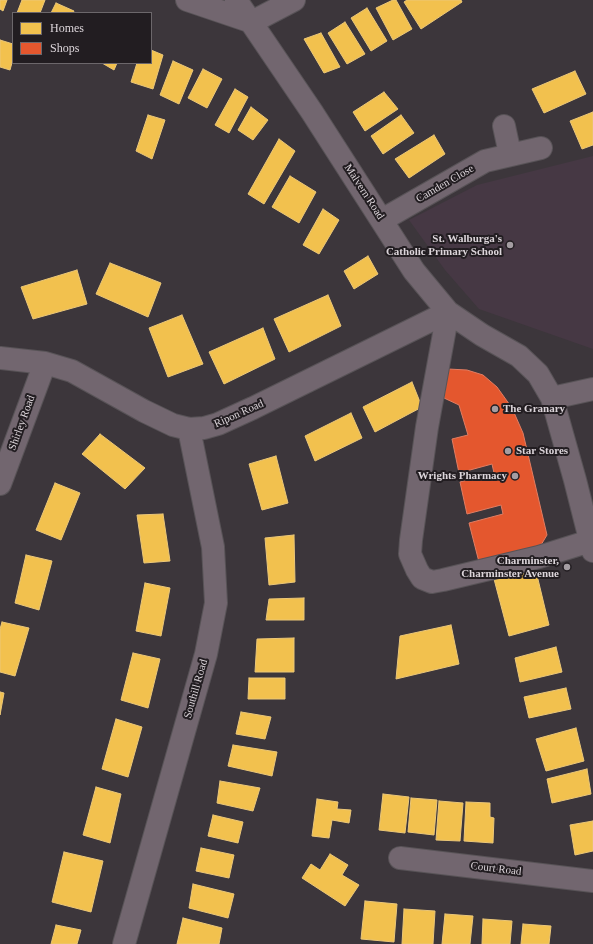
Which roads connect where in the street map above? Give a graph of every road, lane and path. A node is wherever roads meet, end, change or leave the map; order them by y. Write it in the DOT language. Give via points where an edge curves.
graph roads {
  1 [pos="187,0"];
  2 [pos="236,0"];
  3 [pos="294,0"];
  4 [pos="252,22"];
  5 [pos="504,126"];
  6 [pos="541,148"];
  7 [pos="510,154"];
  8 [pos="382,220"];
  9 [pos="448,312"];
  10 [pos="0,358"];
  11 [pos="45,363"];
  12 [pos="593,389"];
  13 [pos="552,398"];
  14 [pos="188,428"];
  15 [pos="0,484"];
  16 [pos="592,546"];
  17 [pos="400,858"];
  18 [pos="593,881"];
  19 [pos="124,944"];
  1 -- 4 [label="street"];
  2 -- 4 [label="street, Malvern Road"];
  3 -- 4 [label="street"];
  4 -- 8 [label="street, Malvern Road"];
  5 -- 7 [label="street"];
  6 -- 7 [label="street, Camden Close"];
  7 -- 8 [label="street, Camden Close" via="485,160"];
  8 -- 9 [label="street, Malvern Road" via="414,271"];
  9 -- 13 [label="street, Malvern Road" via="482,336 519,356 538,374"];
  9 -- 14 [label="street, Ripon Road" via="218,424 204,428"];
  9 -- 16 [label="street" via="427,427 411,540 410,554 416,570 422,578 432,582"];
  10 -- 11 [label="street, Ripon Road"];
  11 -- 14 [label="street, Ripon Road" via="72,371 151,415 173,425"];
  11 -- 15 [label="street, Shirley Road"];
  12 -- 13 [label="street"];
  13 -- 16 [label="street, Malvern Road"];
  14 -- 19 [label="street, Southill Road" via="213,547 216,604 206,654"];
  17 -- 18 [label="street, Court Road"];
}
